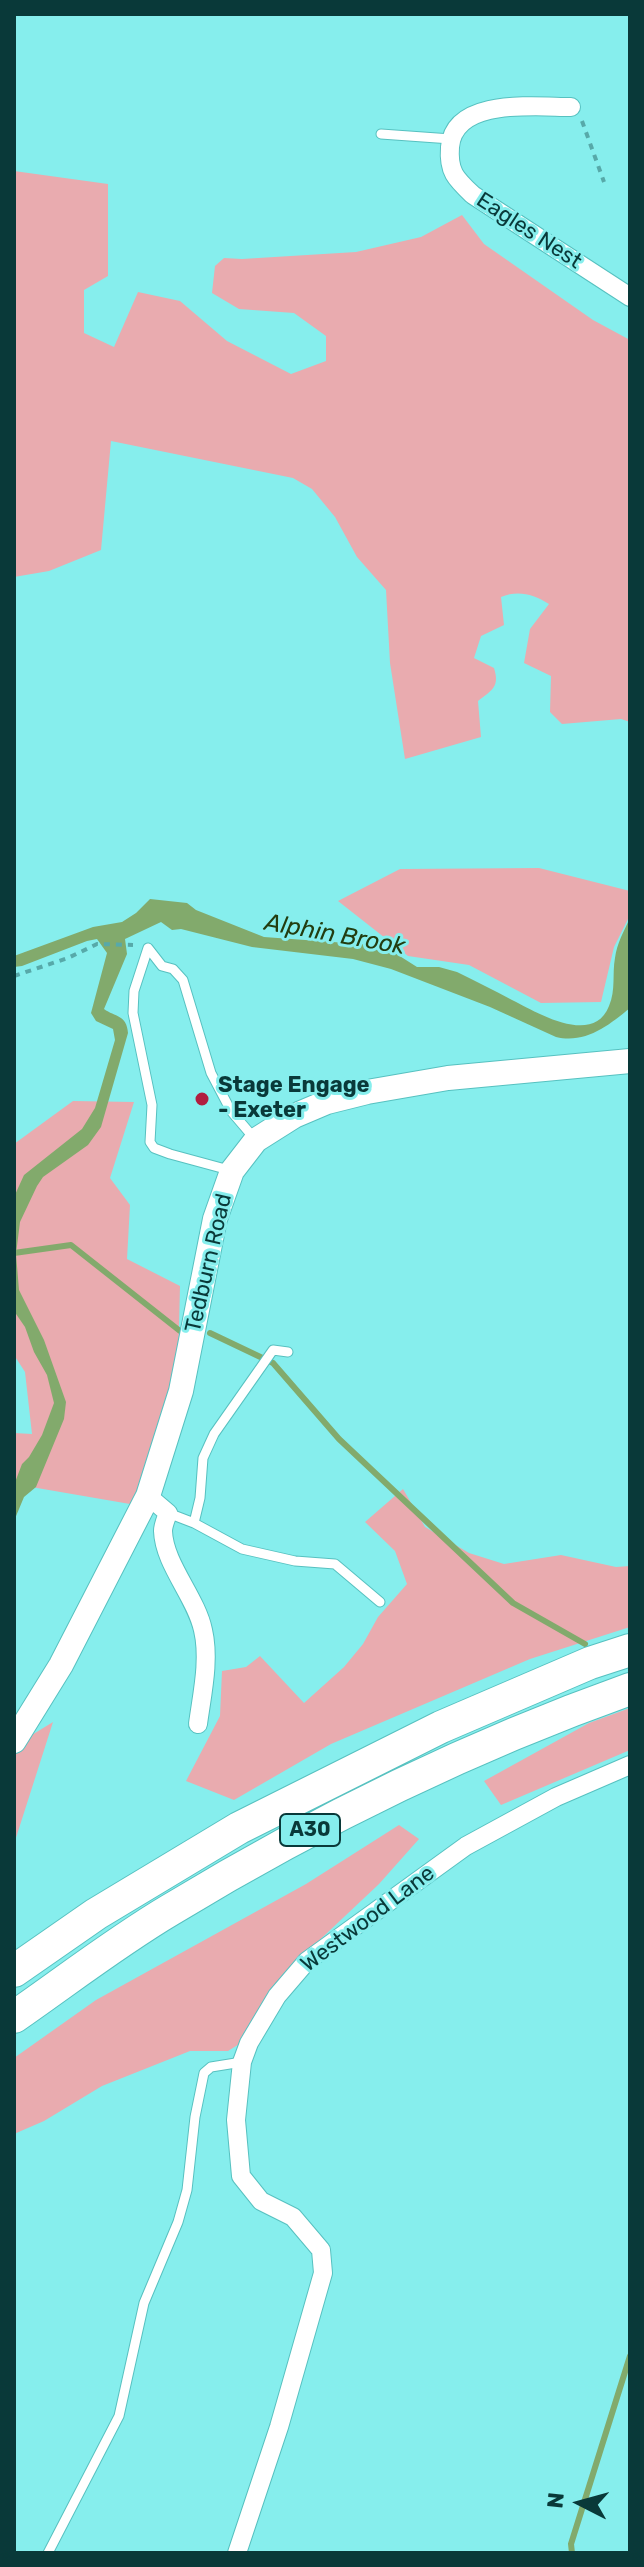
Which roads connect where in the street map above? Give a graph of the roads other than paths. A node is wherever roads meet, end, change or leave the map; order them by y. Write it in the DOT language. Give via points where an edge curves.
graph roads {
  1 [pos="571,107"];
  2 [pos="381,134"];
  3 [pos="451,139"];
  4 [pos="630,297"];
  5 [pos="630,1061"];
  6 [pos="256,1140"];
  7 [pos="232,1171"];
  8 [pos="288,1352"];
  9 [pos="148,1496"];
  10 [pos="168,1513"];
  11 [pos="194,1523"];
  12 [pos="380,1602"];
  13 [pos="630,1650"];
  14 [pos="630,1689"];
  15 [pos="198,1724"];
  16 [pos="14,1741"];
  17 [pos="630,1765"];
  18 [pos="14,1971"];
  19 [pos="14,2017"];
  20 [pos="242,2062"];
  21 [pos="48,2553"];
  22 [pos="237,2553"];
  1 -- 3 [label="street" via="485,110 464,120"];
  2 -- 3 [label="lane"];
  3 -- 4 [label="street, Eagles Nest" via="454,177 473,195"];
  5 -- 6 [label="street, Tedburn Road" via="448,1078 367,1092 294,1116"];
  6 -- 7 [label="street, Tedburn Road"];
  6 -- 7 [label="lane" via="231,1111 211,1073 180,974 162,966 148,948 133,1013 152,1105 150,1142 170,1154"];
  7 -- 9 [label="street, Tedburn Road" via="215,1219 181,1391"];
  8 -- 11 [label="lane" via="273,1350 214,1434 203,1458"];
  9 -- 10 [label="street"];
  9 -- 16 [label="street, Tedburn Road" via="61,1665"];
  10 -- 11 [label="lane"];
  10 -- 15 [label="street" via="163,1529 166,1546 204,1631"];
  11 -- 12 [label="lane" via="242,1549 335,1564"];
  13 -- 18 [label="highway, A30" via="441,1727 239,1828 96,1914"];
  14 -- 19 [label="highway, A30" via="544,1720 331,1819 167,1911"];
  17 -- 20 [label="street, Westwood Lane" via="556,1797 466,1846 307,1961 277,1996"];
  20 -- 21 [label="lane" via="204,2073 187,2190 144,2303 119,2416"];
  20 -- 22 [label="street, Westwood Lane" via="236,2120 241,2176 261,2201 293,2217 321,2250 323,2273"];
}
